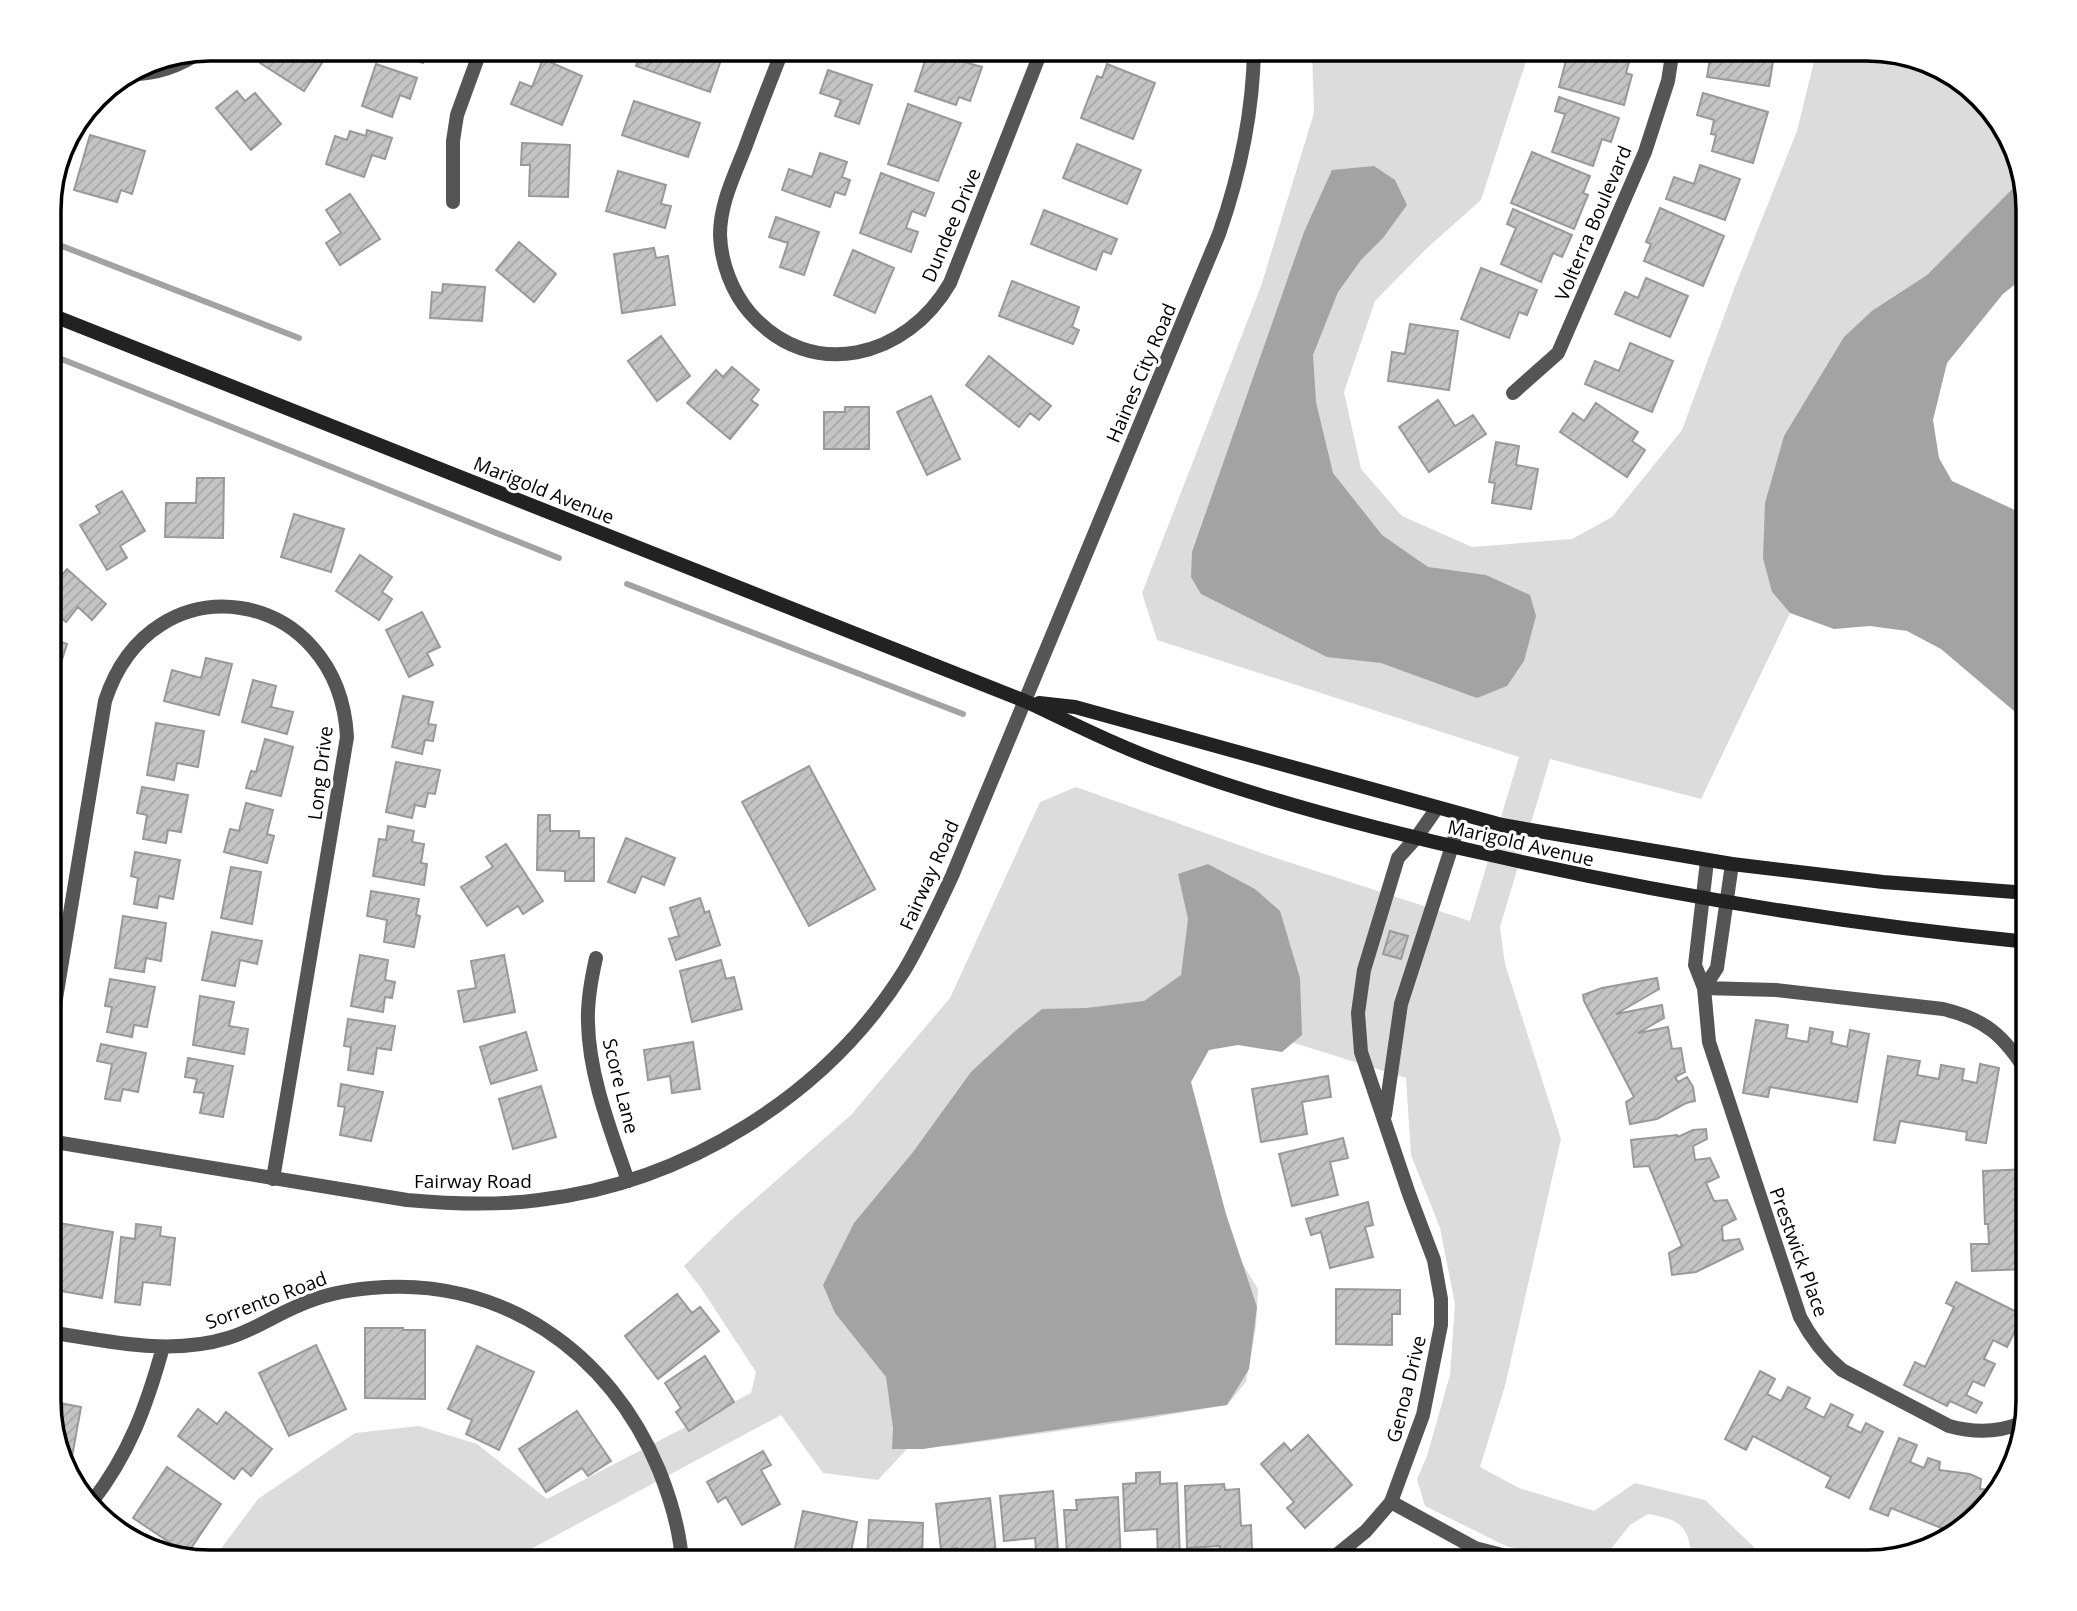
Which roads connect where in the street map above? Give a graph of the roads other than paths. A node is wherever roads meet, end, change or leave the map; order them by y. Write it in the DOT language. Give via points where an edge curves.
graph roads {
  1 [pos="477,61"];
  2 [pos="778,61"];
  3 [pos="1037,61"];
  4 [pos="1253,61"];
  5 [pos="1671,61"];
  6 [pos="175,66"];
  7 [pos="153,73"];
  8 [pos="453,201"];
  9 [pos="62,319"];
  10 [pos="1513,393"];
  11 [pos="1025,701"];
  12 [pos="1437,808"];
  13 [pos="1462,815"];
  14 [pos="1416,838"];
  15 [pos="1452,847"];
  16 [pos="1707,861"];
  17 [pos="1732,864"];
  18 [pos="2016,892"];
  19 [pos="1702,899"];
  20 [pos="1725,904"];
  21 [pos="2016,941"];
  22 [pos="596,958"];
  23 [pos="62,962"];
  24 [pos="1704,988"];
  25 [pos="2016,1055"];
  26 [pos="1384,1120"];
  27 [pos="62,1143"];
  28 [pos="273,1179"];
  29 [pos="628,1181"];
  30 [pos="62,1334"];
  31 [pos="163,1347"];
  32 [pos="2014,1425"];
  33 [pos="96,1496"];
  34 [pos="1391,1502"];
  35 [pos="680,1550"];
  36 [pos="1343,1550"];
  37 [pos="1483,1550"];
  1 -- 8 [label="street" via="457,115"];
  2 -- 3 [label="street, Dundee Drive" via="725,198 722,254 734,290 757,320 788,342 823,354 839,354 869,350 898,338 923,320 942,296"];
  4 -- 11 [label="street, Haines City Road" via="1244,146 1223,224"];
  5 -- 10 [label="street, Volterra Boulevard" via="1645,152 1558,353"];
  6 -- 7 [label="street"];
  9 -- 11 [label="main road, Marigold Avenue"];
  11 -- 12 [label="main road, Marigold Avenue" via="1075,707"];
  11 -- 14 [label="main road, Marigold Avenue" via="1169,765"];
  11 -- 29 [label="street, Fairway Road" via="936,912 903,972 870,1017 829,1062 771,1109 707,1149"];
  12 -- 13 [label="main road, Marigold Avenue"];
  12 -- 14 [label="street, Genoa Drive"];
  13 -- 15 [label="street, Genoa Drive"];
  13 -- 16 [label="main road, Marigold Avenue"];
  14 -- 15 [label="main road, Marigold Avenue"];
  14 -- 26 [label="street, Genoa Drive" via="1398,858 1364,970 1358,1013 1361,1052"];
  15 -- 19 [label="main road, Marigold Avenue"];
  15 -- 26 [label="street, Genoa Drive" via="1401,1004"];
  16 -- 17 [label="main road, Marigold Avenue"];
  16 -- 19 [label="street, Prestwick Place"];
  17 -- 18 [label="main road, Marigold Avenue"];
  17 -- 20 [label="street"];
  19 -- 20 [label="main road, Marigold Avenue"];
  19 -- 24 [label="street, Prestwick Place" via="1695,965"];
  20 -- 21 [label="main road, Marigold Avenue"];
  20 -- 24 [label="street" via="1717,968"];
  22 -- 29 [label="street, Score Lane" via="589,990 590,1045"];
  23 -- 28 [label="street, Long Drive" via="105,701 119,667 142,639 189,612 244,608 281,622 312,646 335,679 346,737"];
  24 -- 25 [label="street" via="1776,990 1943,1009 1982,1022"];
  24 -- 32 [label="street, Prestwick Place" via="1709,1042 1809,1335 1842,1370 1949,1426 1991,1431"];
  26 -- 34 [label="street, Genoa Drive" via="1434,1260 1441,1299 1436,1358 1423,1415"];
  27 -- 28 [label="street, Fairway Road"];
  28 -- 29 [label="street, Fairway Road" via="407,1200 491,1204 571,1195"];
  30 -- 31 [label="street, Sorrento Road"];
  31 -- 33 [label="street" via="137,1428"];
  31 -- 35 [label="street, Sorrento Road" via="230,1338 318,1297 370,1288 442,1290 514,1313 585,1360 626,1407 667,1489"];
  34 -- 36 [label="street, Genoa Drive"];
  34 -- 37 [label="street"];
}
